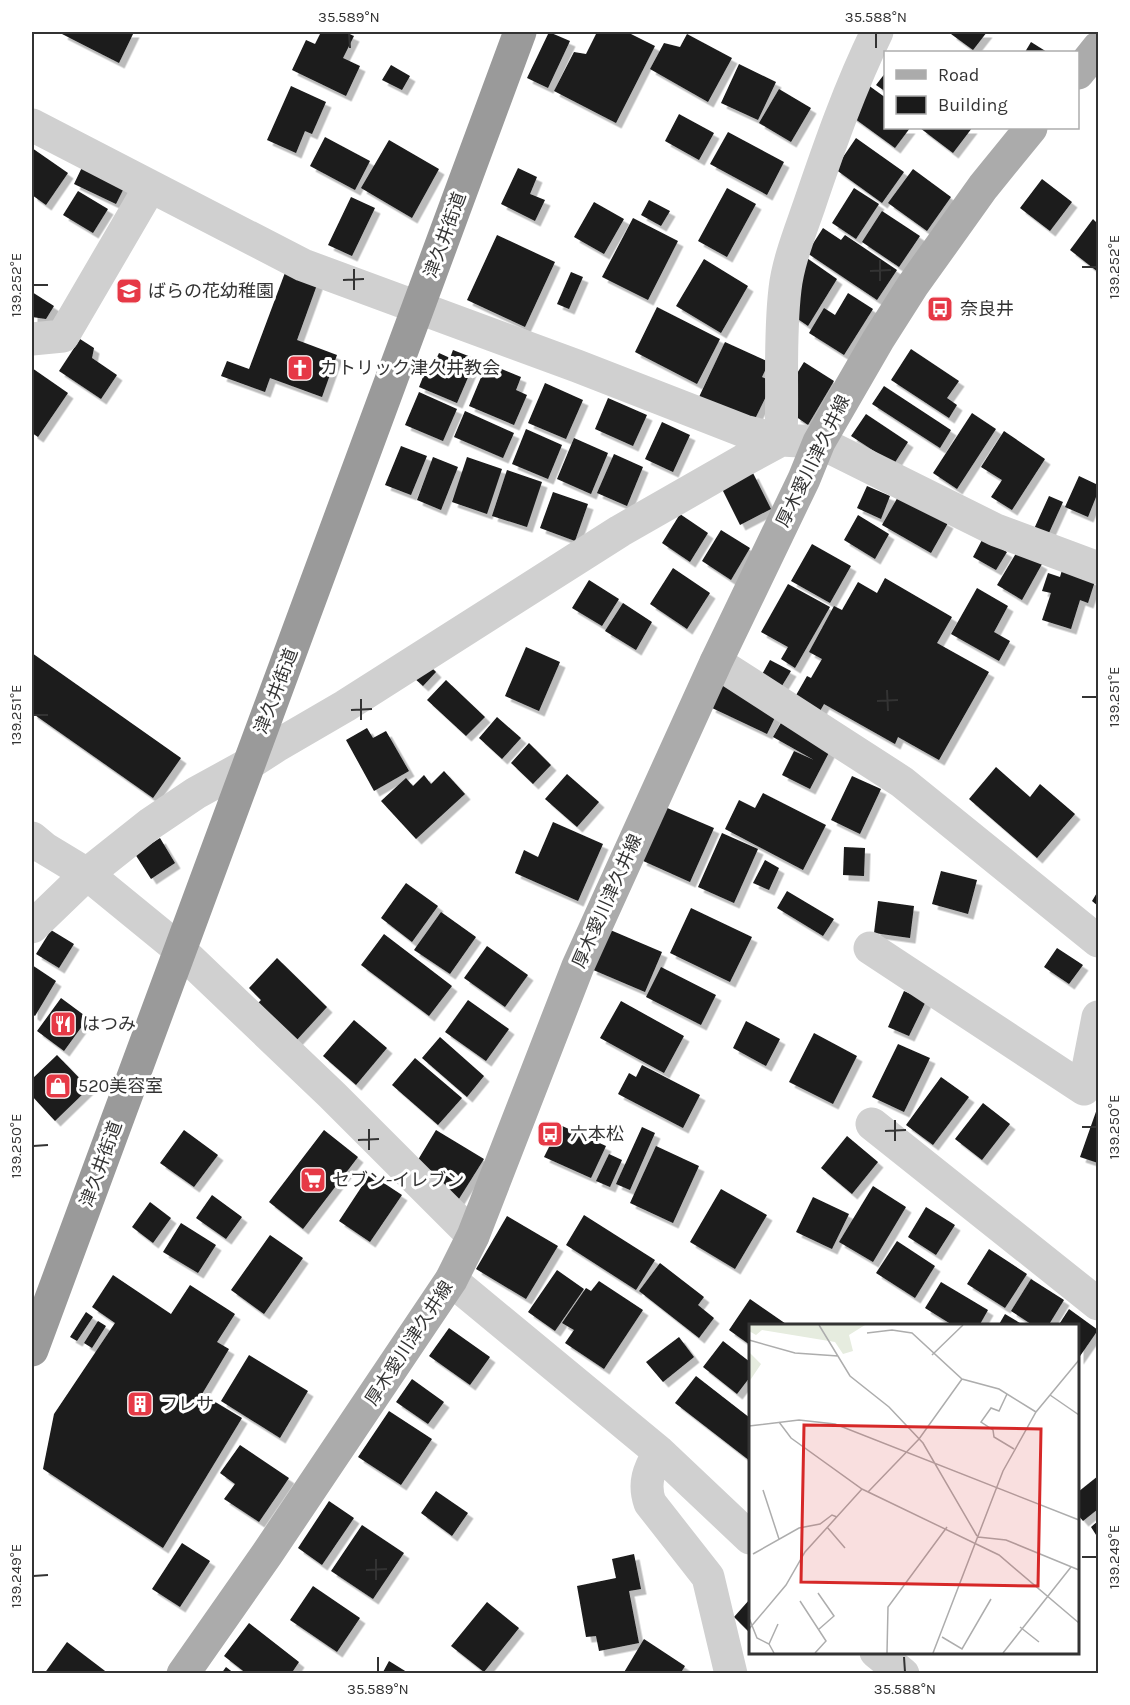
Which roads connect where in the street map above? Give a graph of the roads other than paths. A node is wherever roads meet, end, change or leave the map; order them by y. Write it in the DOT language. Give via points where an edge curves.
graph roads {
  1 [pos="520,32"];
  2 [pos="878,32"];
  3 [pos="1098,48"];
  4 [pos="1079,71"];
  5 [pos="32,125"];
  6 [pos="1030,129"];
  7 [pos="150,187"];
  8 [pos="419,306"];
  9 [pos="32,339"];
  10 [pos="782,440"];
  11 [pos="819,442"];
  12 [pos="1098,568"];
  13 [pos="716,662"];
  14 [pos="247,765"];
  15 [pos="32,838"];
  16 [pos="87,874"];
  17 [pos="32,927"];
  18 [pos="1098,942"];
  19 [pos="870,948"];
  20 [pos="180,950"];
  21 [pos="1098,1017"];
  22 [pos="872,1124"];
  23 [pos="472,1236"];
  24 [pos="451,1280"];
  25 [pos="1098,1304"];
  26 [pos="32,1350"];
  27 [pos="659,1452"];
  28 [pos="745,1522"];
  29 [pos="877,1654"];
  30 [pos="183,1674"];
  31 [pos="731,1674"];
  32 [pos="903,1674"];
  1 -- 8 [label="highway, 津久井街道"];
  2 -- 10 [label="street" via="821,170 785,288"];
  3 -- 4 [label="main road"];
  5 -- 7 [label="street"];
  6 -- 11 [label="main road, 厚木愛川津久井線" via="913,285"];
  7 -- 8 [label="street" via="303,265"];
  7 -- 9 [label="street" via="63,336"];
  8 -- 10 [label="street" via="744,431"];
  8 -- 14 [label="highway, 津久井街道"];
  10 -- 11 [label="street"];
  10 -- 14 [label="street" via="620,531"];
  11 -- 12 [label="street" via="996,530"];
  11 -- 13 [label="main road, 厚木愛川津久井線"];
  13 -- 18 [label="street" via="902,782"];
  13 -- 23 [label="main road, 厚木愛川津久井線" via="578,966"];
  14 -- 16 [label="street" via="173,807"];
  14 -- 20 [label="highway, 津久井街道"];
  15 -- 16 [label="street"];
  16 -- 17 [label="street"];
  16 -- 20 [label="street"];
  19 -- 21 [label="street" via="1084,1089"];
  20 -- 23 [label="street"];
  20 -- 26 [label="highway, 津久井街道"];
  22 -- 25 [label="street"];
  23 -- 24 [label="main road, 厚木愛川津久井線"];
  24 -- 27 [label="street"];
  24 -- 30 [label="main road, 厚木愛川津久井線"];
  27 -- 28 [label="street"];
  27 -- 31 [label="street" via="647,1475 647,1494 708,1577"];
  29 -- 32 [label="street"];
}
